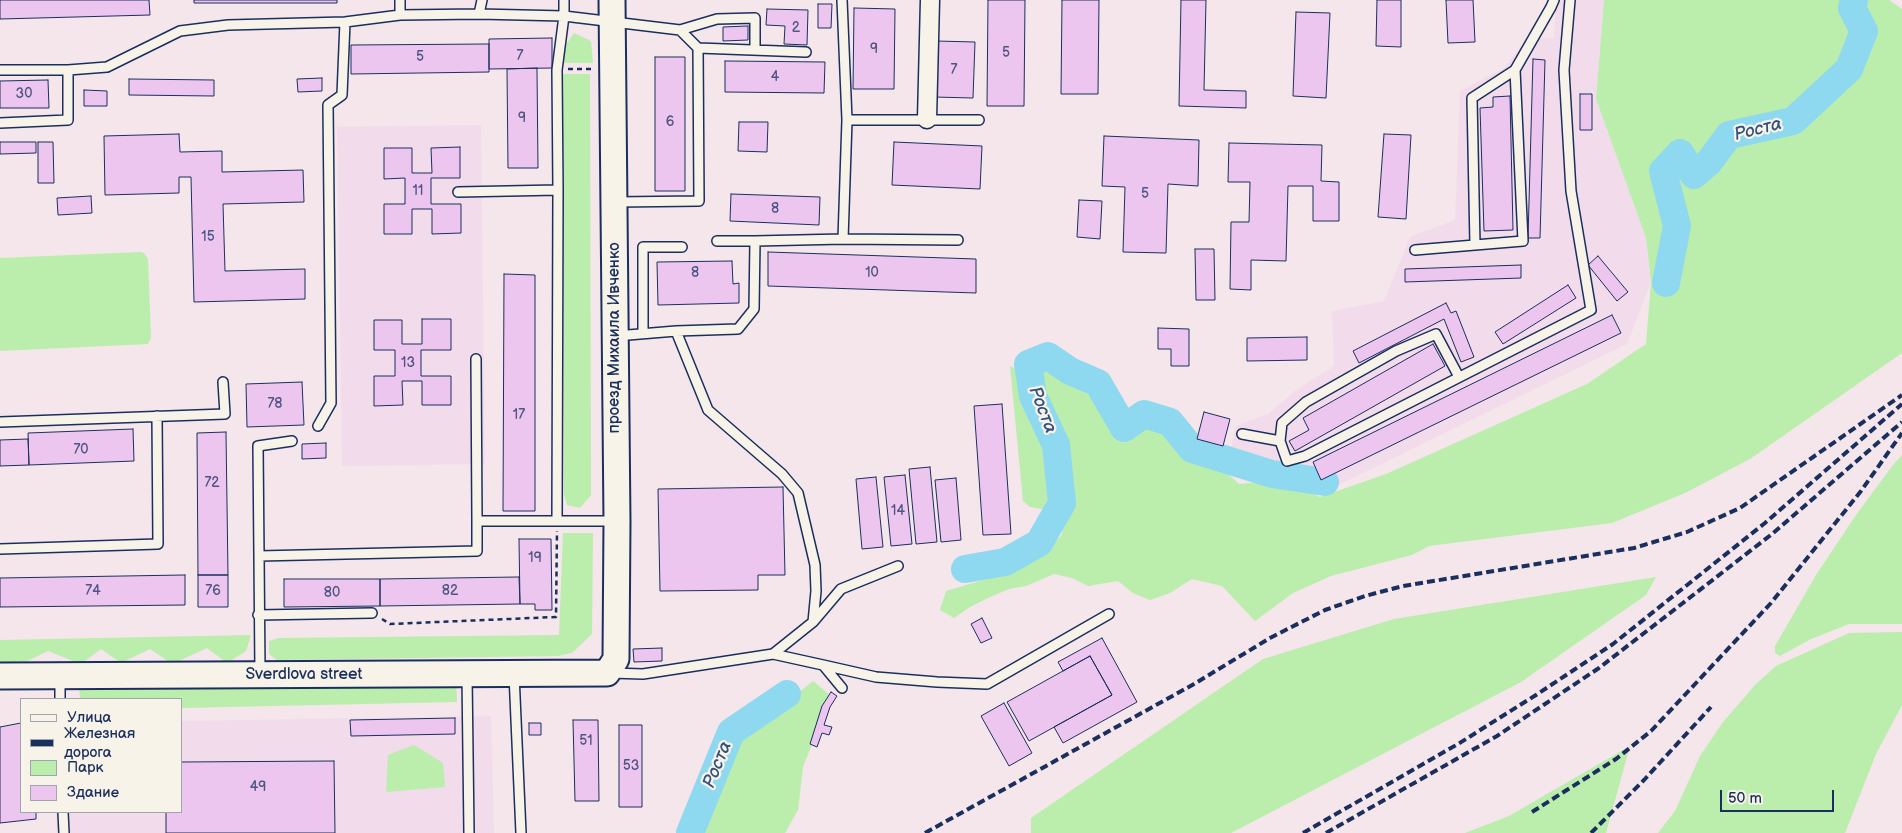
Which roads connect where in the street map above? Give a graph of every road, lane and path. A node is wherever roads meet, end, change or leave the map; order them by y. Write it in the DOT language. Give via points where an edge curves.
graph roads {
  1 [pos="400,0"];
  2 [pos="482,0"];
  3 [pos="564,0"];
  4 [pos="842,0"];
  5 [pos="930,0"];
  6 [pos="1554,0"];
  7 [pos="1570,0"];
  8 [pos="612,10"];
  9 [pos="480,14"];
  10 [pos="400,15"];
  11 [pos="564,16"];
  12 [pos="345,22"];
  13 [pos="680,30"];
  14 [pos="698,48"];
  15 [pos="755,50"];
  16 [pos="806,52"];
  17 [pos="595,68"];
  18 [pos="0,70"];
  19 [pos="68,70"];
  20 [pos="557,70"];
  21 [pos="1515,70"];
  22 [pos="927,119"];
  23 [pos="847,120"];
  24 [pos="980,120"];
  25 [pos="0,122"];
  26 [pos="558,190"];
  27 [pos="458,192"];
  28 [pos="614,202"];
  29 [pos="843,239"];
  30 [pos="958,240"];
  31 [pos="717,241"];
  32 [pos="755,241"];
  33 [pos="1475,245"];
  34 [pos="682,247"];
  35 [pos="1415,250"];
  36 [pos="676,331"];
  37 [pos="643,333"];
  38 [pos="616,336"];
  39 [pos="476,359"];
  40 [pos="1459,377"];
  41 [pos="223,382"];
  42 [pos="157,416"];
  43 [pos="0,422"];
  44 [pos="318,426"];
  45 [pos="1242,434"];
  46 [pos="1280,441"];
  47 [pos="292,442"];
  48 [pos="477,520"];
  49 [pos="557,521"];
  50 [pos="617,521"];
  51 [pos="0,549"];
  52 [pos="259,556"];
  53 [pos="898,566"];
  54 [pos="372,613"];
  55 [pos="1109,614"];
  56 [pos="258,616"];
  57 [pos="813,622"];
  58 [pos="773,654"];
  59 [pos="823,665"];
  60 [pos="607,673"];
  61 [pos="467,674"];
  62 [pos="514,674"];
  63 [pos="260,675"];
  64 [pos="0,676"];
  65 [pos="60,688"];
  66 [pos="842,688"];
  67 [pos="63,813"];
  68 [pos="64,833"];
  69 [pos="470,833"];
  70 [pos="521,833"];
  1 -- 10 [label="lane"];
  2 -- 9 [label="lane"];
  3 -- 11 [label="lane"];
  4 -- 23 [label="lane"];
  5 -- 22 [label="street"];
  6 -- 21 [label="lane"];
  7 -- 40 [label="lane" via="1564,70 1571,191 1591,310"];
  8 -- 11 [label="lane"];
  8 -- 13 [label="lane"];
  8 -- 28 [label="street, проезд Михаила Ивченко"];
  9 -- 10 [label="lane"];
  9 -- 11 [label="lane"];
  10 -- 12 [label="lane"];
  11 -- 20 [label="lane"];
  12 -- 19 [label="lane" via="228,25 180,31 107,67"];
  12 -- 44 [label="lane" via="342,95 328,105 331,403"];
  13 -- 14 [label="lane"];
  13 -- 15 [label="lane" via="717,18 755,18"];
  14 -- 15 [label="lane"];
  14 -- 28 [label="lane" via="699,200"];
  15 -- 16 [label="lane"];
  17 -- 20 [label="path"];
  18 -- 19 [label="lane"];
  19 -- 25 [label="lane" via="68,120"];
  20 -- 26 [label="lane"];
  21 -- 33 [label="lane" via="1472,98"];
  21 -- 33 [label="lane" via="1522,241"];
  22 -- 23 [label="lane"];
  22 -- 24 [label="lane"];
  23 -- 29 [label="lane"];
  26 -- 27 [label="lane"];
  26 -- 49 [label="lane"];
  28 -- 38 [label="street, проезд Михаила Ивченко"];
  29 -- 30 [label="lane"];
  29 -- 32 [label="lane"];
  31 -- 32 [label="lane"];
  32 -- 36 [label="lane" via="754,309 738,329"];
  33 -- 35 [label="lane"];
  34 -- 37 [label="lane" via="643,247"];
  36 -- 37 [label="lane"];
  36 -- 57 [label="lane" via="708,410 782,474 798,493 815,565"];
  37 -- 38 [label="lane"];
  38 -- 50 [label="street, проезд Михаила Ивченко"];
  39 -- 48 [label="lane"];
  40 -- 46 [label="lane" via="1305,456 1288,461"];
  40 -- 46 [label="lane" via="1436,334 1396,351 1306,402 1282,423"];
  41 -- 42 [label="lane" via="225,414"];
  42 -- 43 [label="lane"];
  42 -- 51 [label="lane" via="158,544"];
  45 -- 46 [label="lane"];
  47 -- 52 [label="lane" via="258,446"];
  48 -- 49 [label="lane"];
  48 -- 52 [label="lane" via="477,551"];
  49 -- 50 [label="lane"];
  49 -- 54 [label="path" via="556,617 390,624"];
  50 -- 60 [label="street, проезд Михаила Ивченко" via="616,660"];
  52 -- 56 [label="lane"];
  53 -- 57 [label="lane" via="841,589"];
  54 -- 56 [label="lane"];
  55 -- 59 [label="lane" via="986,684 876,677"];
  56 -- 63 [label="lane"];
  57 -- 58 [label="lane"];
  58 -- 59 [label="lane"];
  58 -- 60 [label="lane" via="643,674"];
  59 -- 66 [label="lane"];
  60 -- 62 [label="street, Sverdlova street"];
  61 -- 62 [label="street, Sverdlova street"];
  61 -- 63 [label="street, Sverdlova street"];
  61 -- 69 [label="lane"];
  62 -- 70 [label="lane"];
  63 -- 65 [label="street, Sverdlova street"];
  64 -- 65 [label="street, Sverdlova street"];
  67 -- 68 [label="lane"];
}
